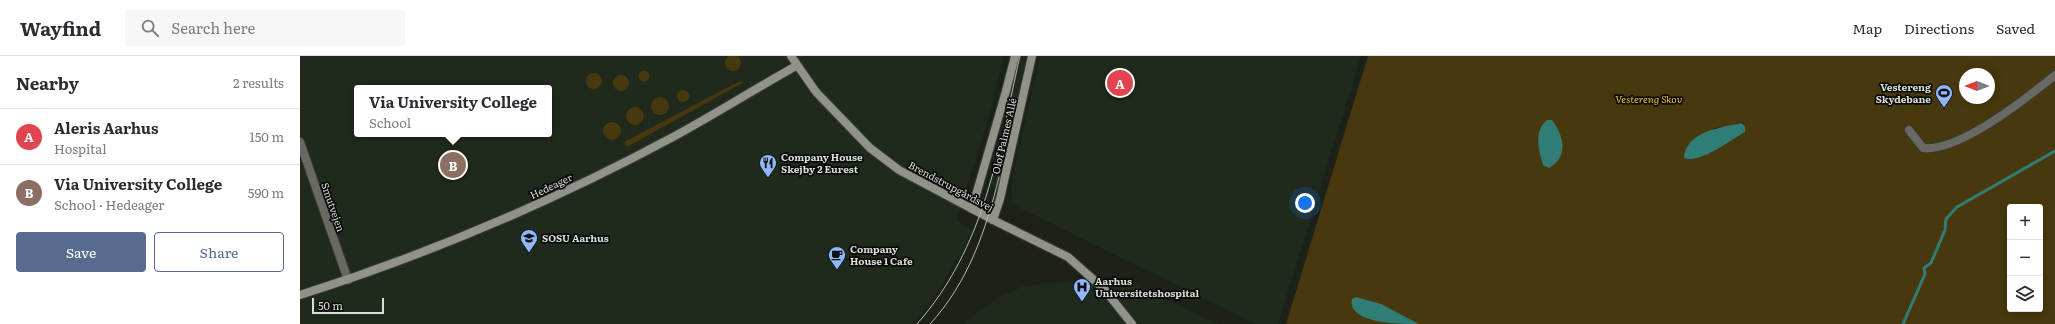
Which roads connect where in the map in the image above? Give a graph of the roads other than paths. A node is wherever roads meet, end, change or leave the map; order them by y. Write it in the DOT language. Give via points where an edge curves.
graph roads {
  1 [pos="791,56"];
  2 [pos="1015,56"];
  3 [pos="1032,56"];
  4 [pos="796,66"];
  5 [pos="2055,75"];
  6 [pos="1909,130"];
  7 [pos="300,142"];
  8 [pos="972,209"];
  9 [pos="993,220"];
  10 [pos="348,280"];
  11 [pos="300,295"];
  12 [pos="1121,309"];
  13 [pos="1124,324"];
  14 [pos="1132,324"];
  1 -- 4 [label="street, Brendstrupgårdsvej"];
  2 -- 8 [label="street, Olof Palmes Allé"];
  3 -- 9 [label="street, Olof Palmes Allé"];
  4 -- 8 [label="street, Brendstrupgårdsvej" via="816,92 870,148 899,170"];
  4 -- 10 [label="street, Hedeager" via="674,136 561,193 442,244"];
  5 -- 6 [label="street" via="2008,110 1945,146 1923,148"];
  7 -- 10 [label="street, Smutvejen"];
  8 -- 9 [label="street, Brendstrupgårdsvej"];
  9 -- 12 [label="street, Brendstrupgårdsvej" via="1068,257 1097,281"];
  10 -- 11 [label="street, Hedeager"];
  12 -- 13 [label="street, Brendstrupgårdsvej"];
  12 -- 14 [label="street, Brendstrupgårdsvej"];
}
